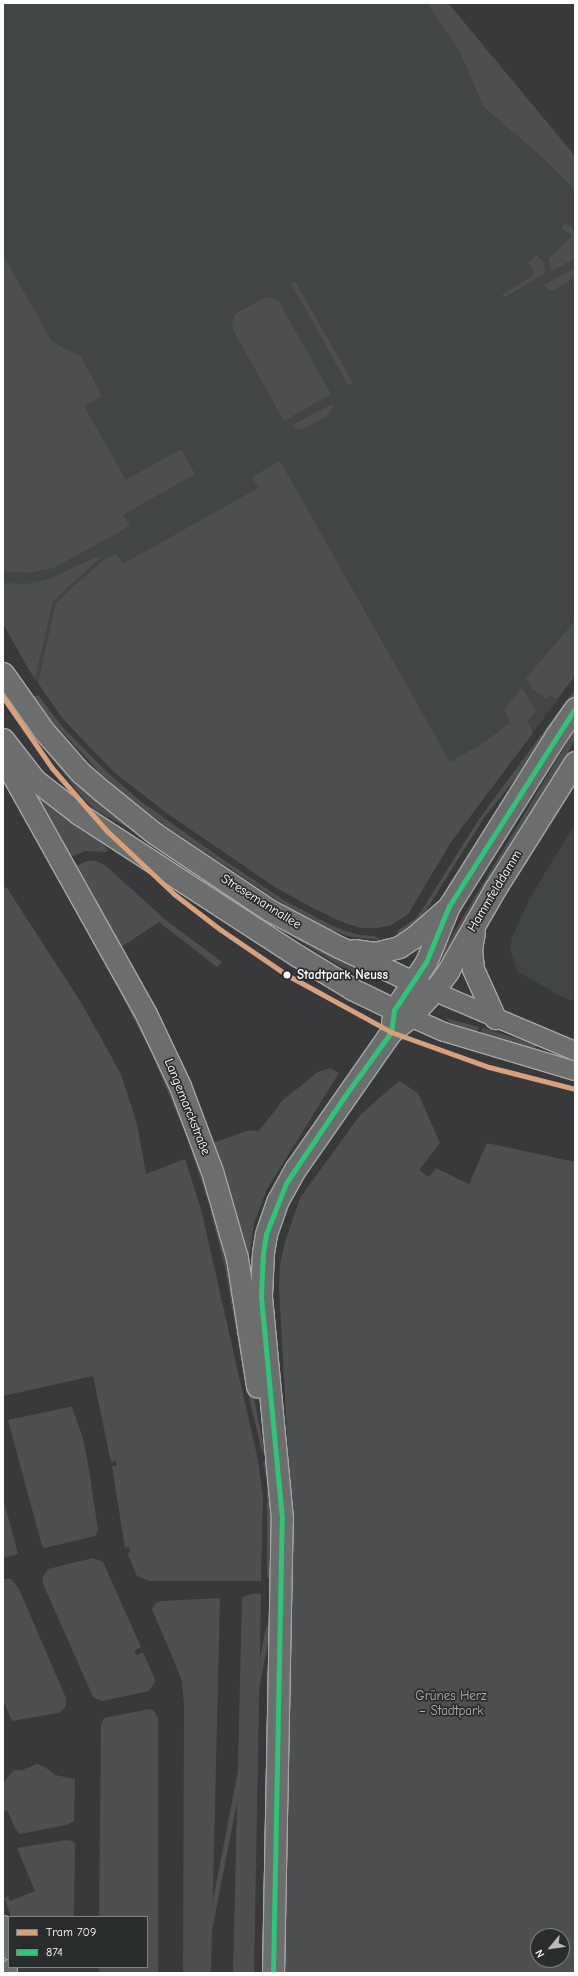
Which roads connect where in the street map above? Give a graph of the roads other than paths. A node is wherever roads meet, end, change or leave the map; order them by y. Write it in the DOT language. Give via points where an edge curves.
graph roads {
  1 [pos="3,673"];
  2 [pos="575,708"];
  3 [pos="3,739"];
  4 [pos="3,758"];
  5 [pos="575,762"];
  6 [pos="449,906"];
  7 [pos="476,921"];
  8 [pos="339,947"];
  9 [pos="413,982"];
  10 [pos="433,992"];
  11 [pos="402,1014"];
  12 [pos="495,1018"];
  13 [pos="575,1051"];
  14 [pos="575,1071"];
  15 [pos="280,1489"];
  16 [pos="3,1923"];
  17 [pos="8,1946"];
  18 [pos="273,1973"];
  1 -- 8 [label="main road, Stresemannallee" via="44,731 80,772 102,791 154,833 269,910"];
  2 -- 6 [label="main road"];
  3 -- 11 [label="main road, Stresemannallee" via="35,780 79,814 298,956 352,989"];
  4 -- 15 [label="main road, Langemarckstraße" via="146,1014 197,1128 212,1170 236,1258 252,1362"];
  5 -- 7 [label="main road, Hammfelddamm"];
  6 -- 8 [label="main road" via="414,938 387,952 364,952"];
  6 -- 9 [label="main road" via="426,962"];
  7 -- 10 [label="main road, Hammfelddamm"];
  7 -- 12 [label="main road" via="471,949 472,969"];
  8 -- 9 [label="main road, Stresemannallee"];
  9 -- 10 [label="street, Stresemannallee"];
  9 -- 11 [label="main road, Langemarckstraße"];
  10 -- 11 [label="main road, Hammfelddamm"];
  10 -- 12 [label="street, Stresemannallee"];
  11 -- 14 [label="street, Stresemannallee" via="444,1032"];
  11 -- 15 [label="main road, Langemarckstraße" via="293,1173 278,1200 266,1234 262,1253 261,1295"];
  12 -- 13 [label="street, Stresemannallee"];
  15 -- 18 [label="main road, Langemarckstraße" via="282,1527"];
  16 -- 17 [label="street"];
}
